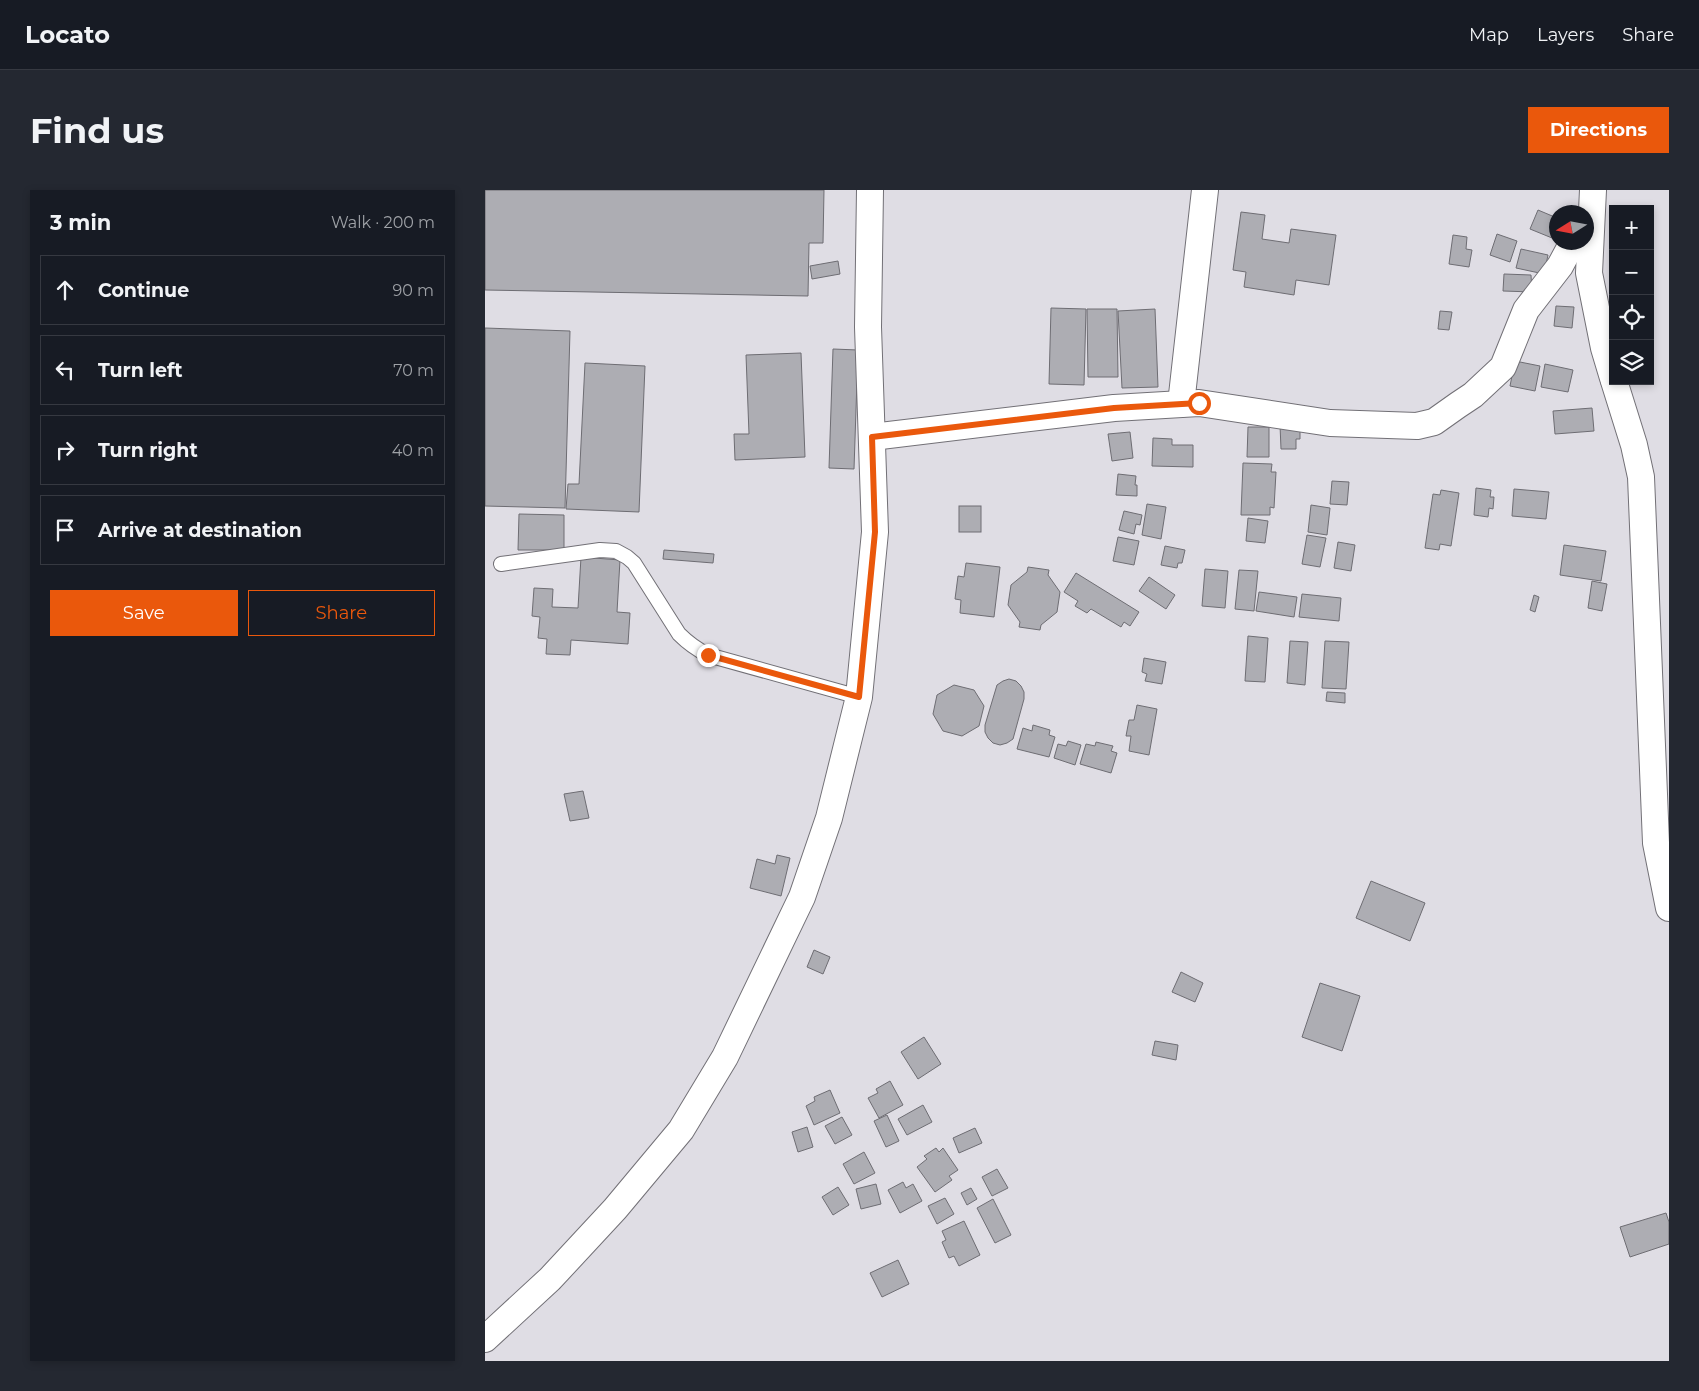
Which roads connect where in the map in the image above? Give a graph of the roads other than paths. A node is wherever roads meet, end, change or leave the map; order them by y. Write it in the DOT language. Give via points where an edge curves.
graph roads {
  1 [pos="870,190"];
  2 [pos="1205,190"];
  3 [pos="1569,250"];
  4 [pos="1590,250"];
  5 [pos="1609,367"];
  6 [pos="1615,385"];
  7 [pos="1181,404"];
  8 [pos="872,437"];
  9 [pos="501,564"];
  10 [pos="859,697"];
  11 [pos="1669,908"];
  12 [pos="485,1339"];
  1 -- 8 [label="street" via="868,327"];
  2 -- 7 [label="street"];
  3 -- 7 [label="street" via="1526,310 1503,368 1473,395 1434,422 1417,426 1330,423 1199,403"];
  4 -- 5 [label="street" via="1589,273"];
  6 -- 11 [label="street" via="1641,477 1656,843"];
  7 -- 8 [label="street" via="1114,408"];
  8 -- 10 [label="street" via="875,532"];
  9 -- 10 [label="lane" via="583,551 616,551 634,563 679,634 697,650"];
  10 -- 12 [label="street" via="829,818 803,897 725,1057 681,1130 615,1209 551,1279"];
}
